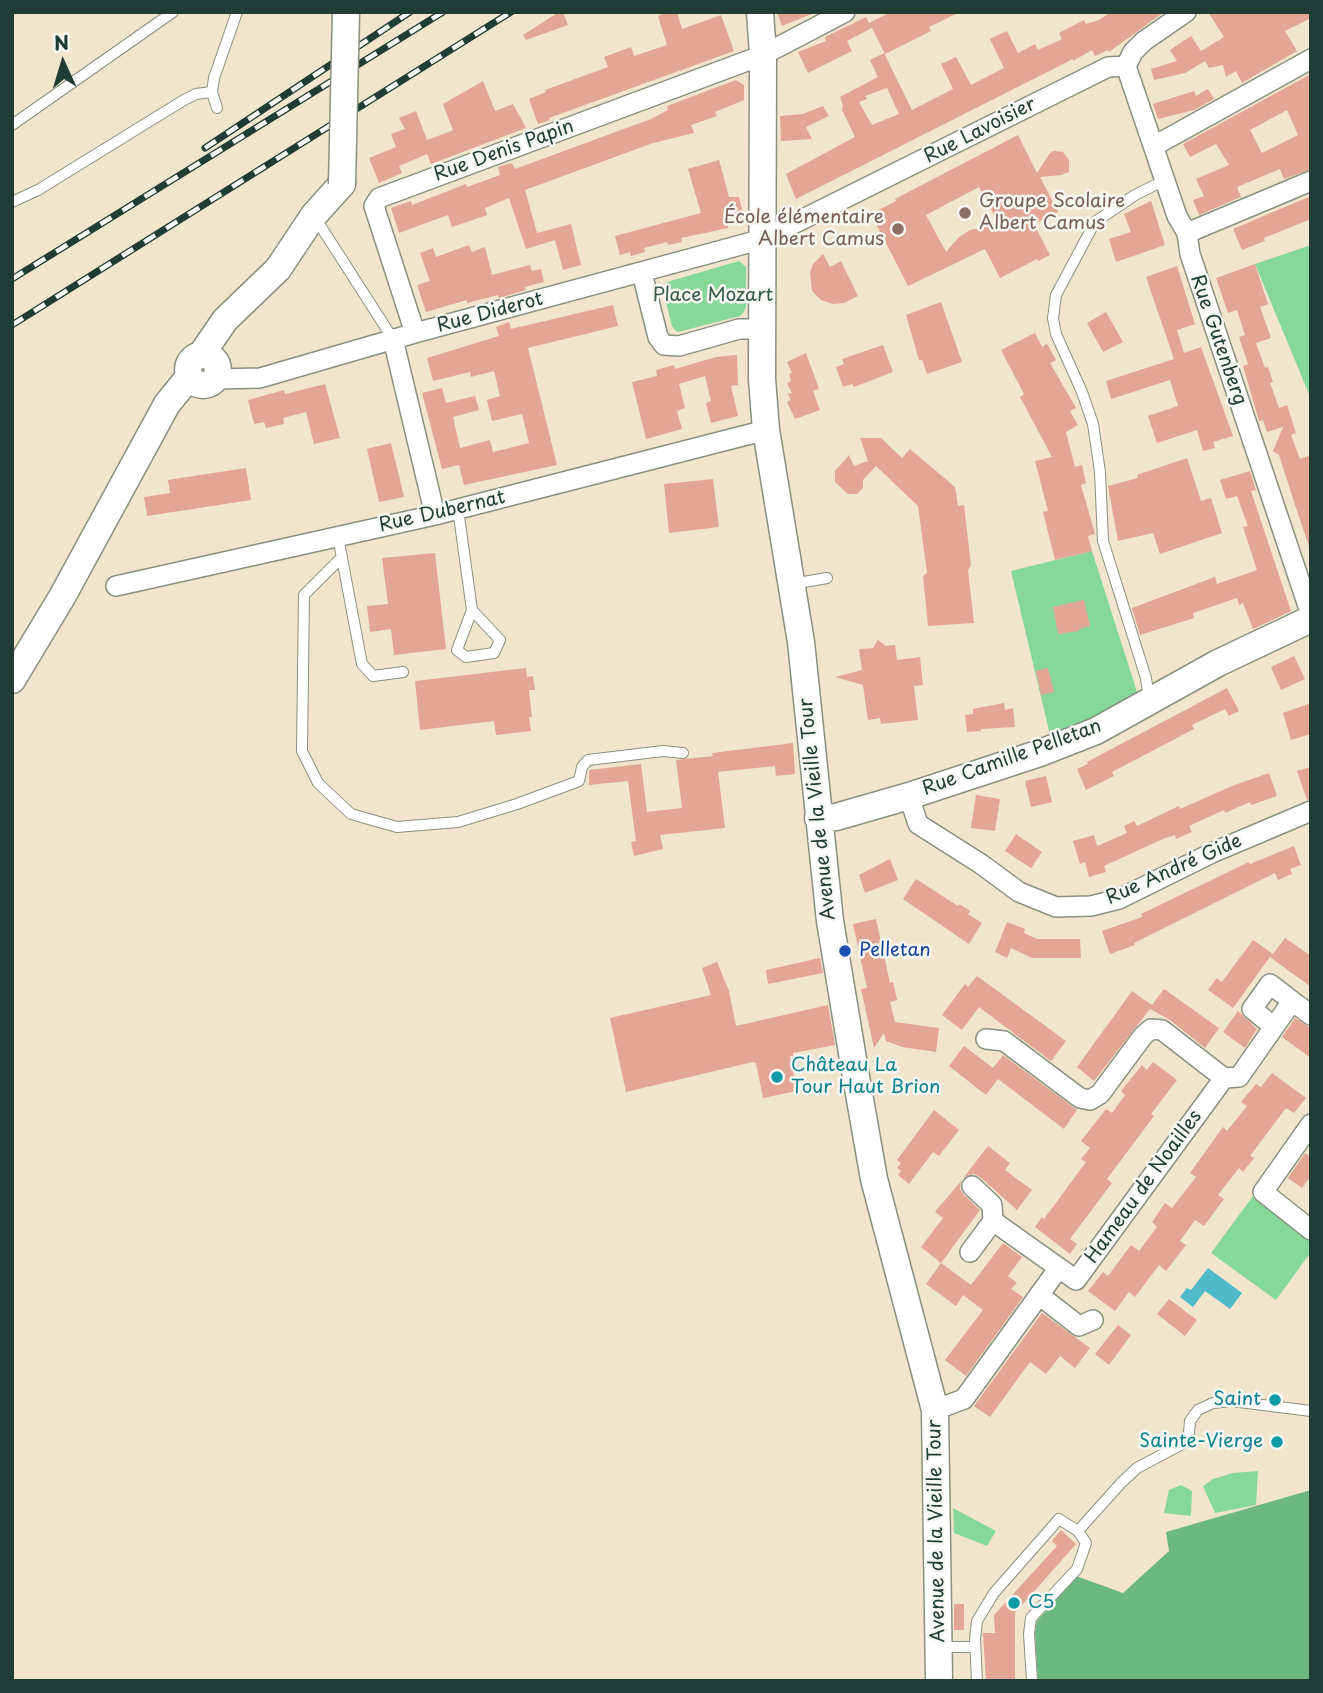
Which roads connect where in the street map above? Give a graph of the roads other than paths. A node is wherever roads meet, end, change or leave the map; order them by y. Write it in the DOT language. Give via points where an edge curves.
graph roads {
  1 [pos="173,12"];
  2 [pos="237,12"];
  3 [pos="346,12"];
  4 [pos="760,12"];
  5 [pos="845,12"];
  6 [pos="1186,12"];
  7 [pos="763,55"];
  8 [pos="1311,59"];
  9 [pos="1126,66"];
  10 [pos="212,92"];
  11 [pos="217,108"];
  12 [pos="12,125"];
  13 [pos="1154,146"];
  14 [pos="1165,180"];
  15 [pos="1311,181"];
  16 [pos="12,202"];
  17 [pos="314,215"];
  18 [pos="1187,233"];
  19 [pos="763,239"];
  20 [pos="642,273"];
  21 [pos="762,329"];
  22 [pos="415,333"];
  23 [pos="393,339"];
  24 [pos="195,366"];
  25 [pos="216,379"];
  26 [pos="766,430"];
  27 [pos="458,509"];
  28 [pos="435,515"];
  29 [pos="338,537"];
  30 [pos="342,556"];
  31 [pos="827,578"];
  32 [pos="792,584"];
  33 [pos="116,586"];
  34 [pos="472,610"];
  35 [pos="1311,617"];
  36 [pos="403,672"];
  37 [pos="12,680"];
  38 [pos="1150,701"];
  39 [pos="683,753"];
  40 [pos="909,796"];
  41 [pos="1311,811"];
  42 [pos="818,818"];
  43 [pos="1303,1009"];
  44 [pos="1274,1027"];
  45 [pos="986,1039"];
  46 [pos="1224,1078"];
  47 [pos="1311,1124"];
  48 [pos="972,1186"];
  49 [pos="993,1221"];
  50 [pos="1311,1230"];
  51 [pos="970,1252"];
  52 [pos="1058,1269"];
  53 [pos="1039,1295"];
  54 [pos="1093,1320"];
  55 [pos="935,1410"];
  56 [pos="1311,1411"];
  57 [pos="1078,1531"];
  58 [pos="939,1647"];
  59 [pos="975,1647"];
  60 [pos="939,1681"];
  61 [pos="977,1681"];
  62 [pos="1032,1681"];
  1 -- 12 [label="lane"];
  2 -- 10 [label="lane"];
  3 -- 17 [label="street, bridge" via="334,188"];
  4 -- 7 [label="street, Avenue de la Vieille Tour"];
  5 -- 7 [label="street, Rue Denis Papin"];
  6 -- 9 [label="street" via="1144,41"];
  7 -- 19 [label="street, Avenue de la Vieille Tour"];
  7 -- 22 [label="street, Rue Denis Papin" via="379,198 374,206"];
  8 -- 13 [label="street"];
  9 -- 13 [label="street, Rue Gutenberg"];
  9 -- 19 [label="street, Rue Lavoisier" via="1108,67"];
  10 -- 11 [label="lane"];
  10 -- 16 [label="lane" via="184,100"];
  13 -- 14 [label="street, Rue Gutenberg"];
  14 -- 18 [label="street, Rue Gutenberg"];
  14 -- 38 [label="lane" via="1095,222 1056,295 1053,318 1093,424 1103,541"];
  15 -- 18 [label="street"];
  17 -- 23 [label="lane"];
  17 -- 24 [label="street" via="278,269 225,320"];
  18 -- 35 [label="street, Rue Gutenberg" via="1190,254"];
  19 -- 20 [label="street, Rue Diderot"];
  19 -- 21 [label="street, Avenue de la Vieille Tour"];
  20 -- 21 [label="street" via="664,345 678,346 738,329"];
  20 -- 22 [label="street, Rue Diderot"];
  21 -- 26 [label="street, Avenue de la Vieille Tour"];
  22 -- 23 [label="street, Rue Diderot"];
  23 -- 25 [label="street, Rue Diderot" via="260,378"];
  23 -- 28 [label="street"];
  24 -- 25 [label="street" via="211,356 218,364"];
  24 -- 37 [label="street" via="167,404"];
  26 -- 27 [label="street, Rue Dubernat"];
  26 -- 32 [label="street, Avenue de la Vieille Tour"];
  27 -- 28 [label="street, Rue Dubernat"];
  27 -- 34 [label="lane"];
  28 -- 29 [label="street, Rue Dubernat"];
  29 -- 30 [label="lane"];
  29 -- 33 [label="street, Rue Dubernat"];
  30 -- 36 [label="lane" via="362,664 373,676"];
  30 -- 39 [label="lane" via="304,595 302,751 318,783 351,814 397,827 458,822 579,781 588,760"];
  31 -- 32 [label="lane"];
  32 -- 42 [label="street, Avenue de la Vieille Tour"];
  34 -- 34 [label="lane" via="457,650 466,657 494,653 500,640"];
  35 -- 38 [label="street, Rue Camille Pelletan"];
  38 -- 40 [label="street, Rue Camille Pelletan" via="1084,736"];
  40 -- 41 [label="street, Rue André Gide" via="918,824 1019,892 1056,907 1119,899"];
  40 -- 42 [label="street, Rue Camille Pelletan"];
  42 -- 55 [label="street, Avenue de la Vieille Tour" via="830,921 874,1179"];
  43 -- 44 [label="street, Hameau de Noailles" via="1288,1007"];
  43 -- 44 [label="street, Hameau de Noailles" via="1270,984 1252,1009"];
  44 -- 46 [label="street, Hameau de Noailles" via="1239,1077"];
  45 -- 46 [label="street" via="1004,1041 1080,1098 1090,1100 1100,1094 1151,1029 1161,1030"];
  46 -- 52 [label="street, Hameau de Noailles" via="1076,1280"];
  47 -- 50 [label="street" via="1264,1192"];
  48 -- 49 [label="street, Hameau de Noailles" via="992,1205"];
  49 -- 51 [label="street"];
  49 -- 52 [label="street, Hameau de Noailles"];
  52 -- 53 [label="street, Hameau de Noailles"];
  53 -- 54 [label="street" via="1079,1326"];
  53 -- 55 [label="street, Hameau de Noailles" via="964,1399"];
  55 -- 58 [label="street, Avenue de la Vieille Tour"];
  56 -- 57 [label="lane" via="1231,1401 1198,1410 1184,1443 1137,1468"];
  57 -- 59 [label="lane" via="1059,1519 994,1593 977,1621"];
  57 -- 62 [label="lane" via="1086,1543 1077,1569 1031,1618"];
  58 -- 59 [label="lane"];
  58 -- 60 [label="street, Avenue de la Vieille Tour"];
  59 -- 61 [label="lane"];
}
